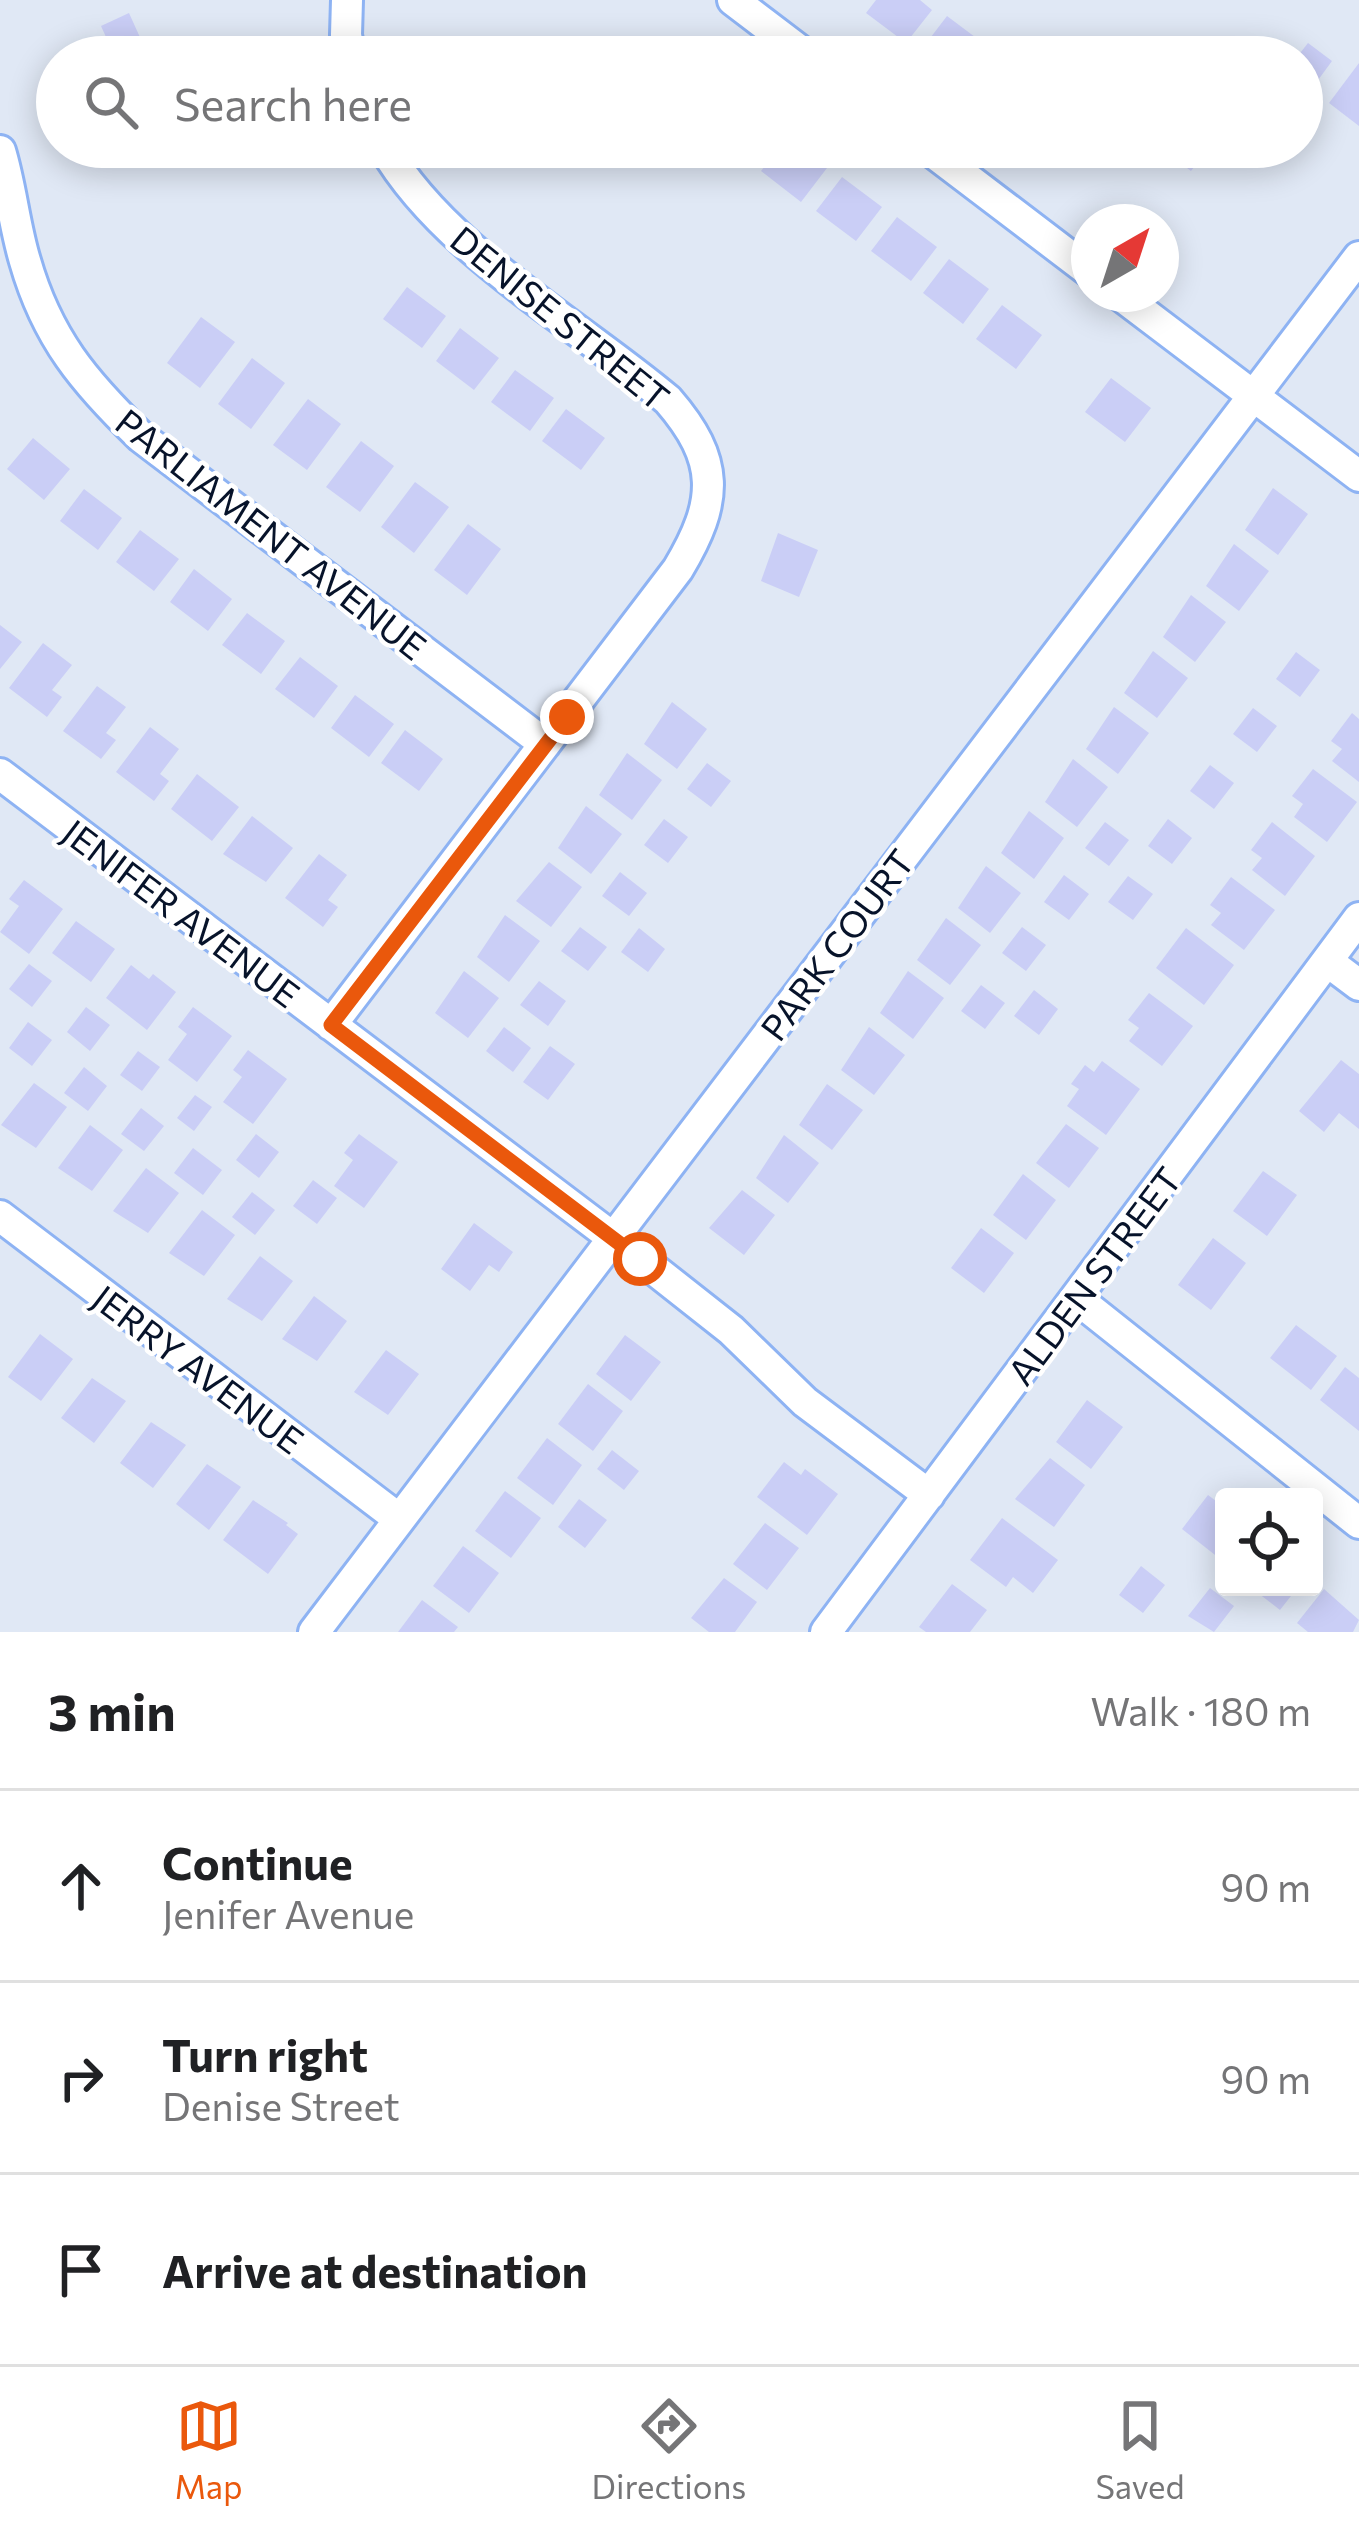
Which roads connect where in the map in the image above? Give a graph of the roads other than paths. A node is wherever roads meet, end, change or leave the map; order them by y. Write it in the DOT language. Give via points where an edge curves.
graph roads {
  1 [pos="347,0"];
  2 [pos="733,0"];
  3 [pos="346,36"];
  4 [pos="780,36"];
  5 [pos="0,151"];
  6 [pos="396,168"];
  7 [pos="954,168"];
  8 [pos="1071,257"];
  9 [pos="1359,257"];
  10 [pos="1143,312"];
  11 [pos="1253,396"];
  12 [pos="1359,476"];
  13 [pos="545,744"];
  14 [pos="0,774"];
  15 [pos="1359,918"];
  16 [pos="1327,961"];
  17 [pos="1359,986"];
  18 [pos="331,1025"];
  19 [pos="0,1216"];
  20 [pos="612,1238"];
  21 [pos="1076,1298"];
  22 [pos="929,1495"];
  23 [pos="398,1520"];
  24 [pos="1359,1523"];
  25 [pos="314,1632"];
  26 [pos="826,1632"];
  1 -- 3 [label="street"];
  2 -- 4 [label="street"];
  5 -- 13 [label="street, PARLIAMENT AVENUE" via="40,306 60,349 97,395 141,437"];
  6 -- 13 [label="street, DENISE STREET" via="446,225 668,400 707,459 709,487 695,540"];
  7 -- 8 [label="street"];
  9 -- 11 [label="street, PARK COURT"];
  10 -- 11 [label="street"];
  11 -- 12 [label="street"];
  11 -- 20 [label="street, PARK COURT"];
  13 -- 18 [label="street, DENISE STREET"];
  14 -- 18 [label="street, JENIFER AVENUE"];
  15 -- 16 [label="street, ALDEN STREET"];
  16 -- 17 [label="street"];
  16 -- 21 [label="street, ALDEN STREET"];
  18 -- 20 [label="street, JENIFER AVENUE"];
  19 -- 23 [label="street, JERRY AVENUE"];
  20 -- 22 [label="street, JENIFER AVENUE"];
  20 -- 23 [label="street, PARK COURT"];
  21 -- 22 [label="street, ALDEN STREET"];
  21 -- 24 [label="street"];
  22 -- 26 [label="street, ALDEN STREET"];
  23 -- 25 [label="street, PARK COURT"];
}
